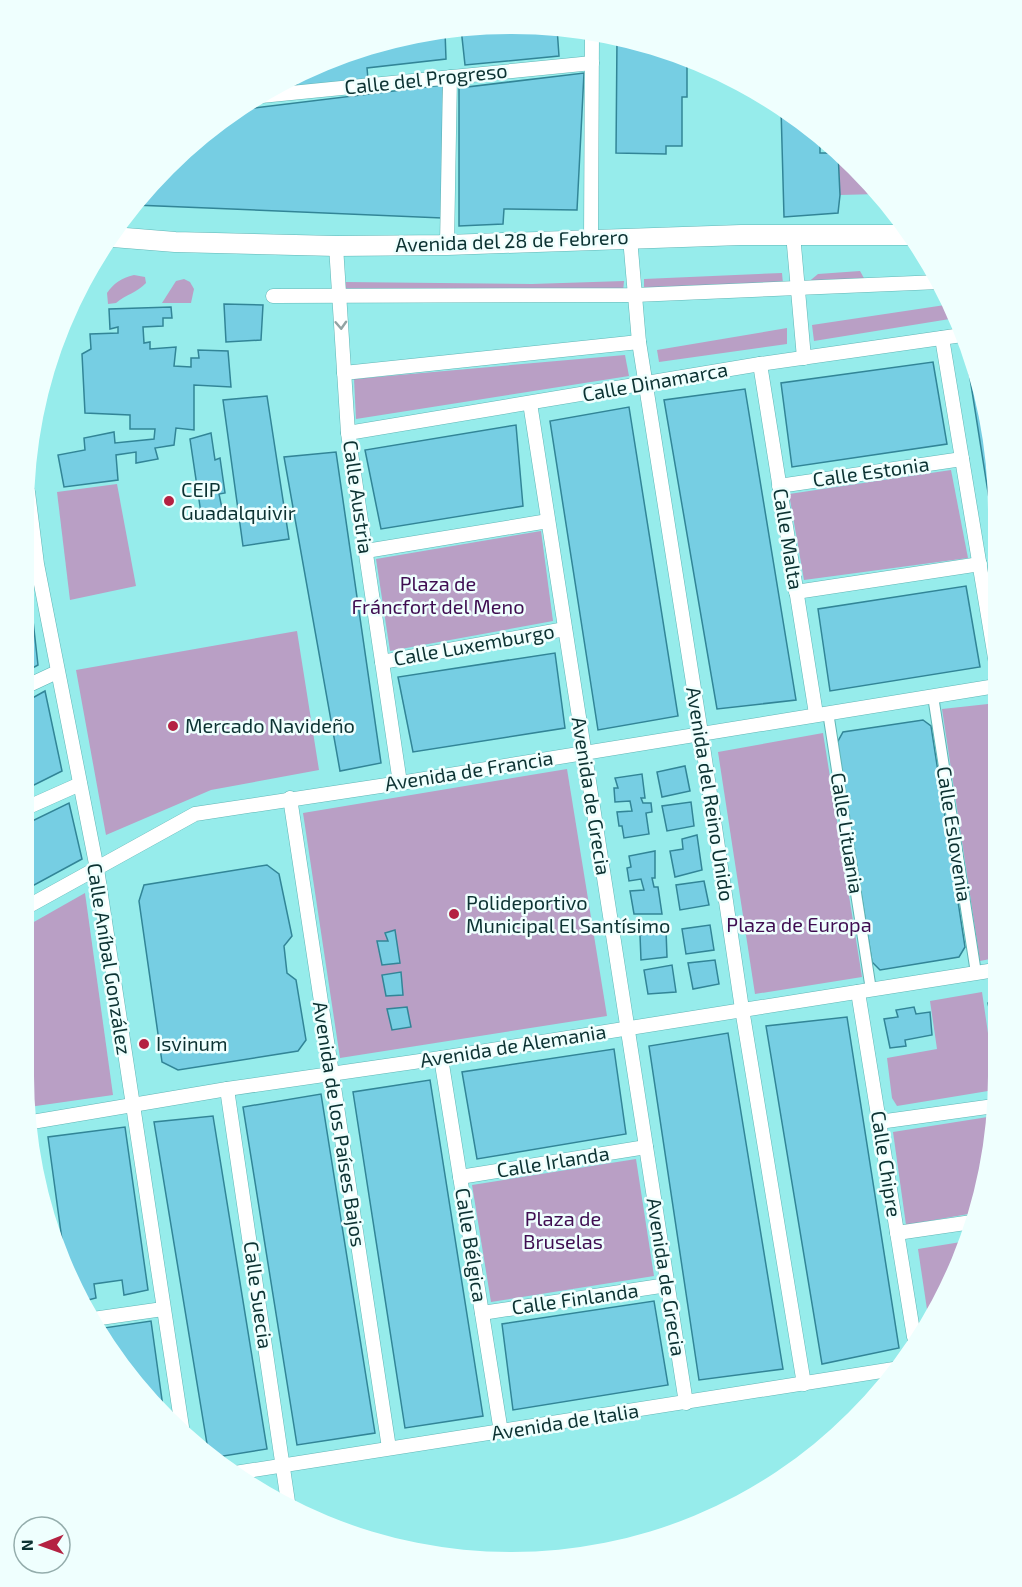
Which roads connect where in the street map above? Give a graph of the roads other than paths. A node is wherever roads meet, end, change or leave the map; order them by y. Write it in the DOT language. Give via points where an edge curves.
graph roads {
  1 [pos="592,42"];
  2 [pos="592,63"];
  3 [pos="450,77"];
  4 [pos="281,94"];
  5 [pos="793,234"];
  6 [pos="899,235"];
  7 [pos="121,238"];
  8 [pos="630,238"];
  9 [pos="591,241"];
  10 [pos="447,245"];
  11 [pos="336,246"];
  12 [pos="929,283"];
  13 [pos="798,289"];
  14 [pos="635,295"];
  15 [pos="273,296"];
  16 [pos="340,297"];
  17 [pos="954,336"];
  18 [pos="942,338"];
  19 [pos="639,342"];
  20 [pos="804,358"];
  21 [pos="760,364"];
  22 [pos="344,374"];
  23 [pos="646,384"];
  24 [pos="530,403"];
  25 [pos="348,433"];
  26 [pos="962,459"];
  27 [pos="779,486"];
  28 [pos="548,521"];
  29 [pos="366,551"];
  30 [pos="980,564"];
  31 [pos="34,575"];
  32 [pos="796,592"];
  33 [pos="988,614"];
  34 [pos="565,629"];
  35 [pos="382,662"];
  36 [pos="57,672"];
  37 [pos="34,683"];
  38 [pos="988,687"];
  39 [pos="933,696"];
  40 [pos="822,713"];
  41 [pos="701,733"];
  42 [pos="584,751"];
  43 [pos="400,783"];
  44 [pos="80,784"];
  45 [pos="290,798"];
  46 [pos="34,804"];
  47 [pos="97,869"];
  48 [pos="34,903"];
  49 [pos="988,971"];
  50 [pos="976,973"];
  51 [pos="865,991"];
  52 [pos="742,1009"];
  53 [pos="628,1028"];
  54 [pos="441,1058"];
  55 [pos="331,1074"];
  56 [pos="228,1089"];
  57 [pos="131,1105"];
  58 [pos="986,1107"];
  59 [pos="37,1121"];
  60 [pos="879,1122"];
  61 [pos="646,1147"];
  62 [pos="460,1177"];
  63 [pos="964,1223"];
  64 [pos="897,1233"];
  65 [pos="668,1285"];
  66 [pos="163,1309"];
  67 [pos="482,1313"];
  68 [pos="100,1318"];
  69 [pos="913,1331"];
  70 [pos="885,1370"];
  71 [pos="804,1384"];
  72 [pos="686,1403"];
  73 [pos="181,1419"];
  74 [pos="501,1432"];
  75 [pos="389,1448"];
  76 [pos="283,1465"];
  77 [pos="245,1471"];
  78 [pos="287,1496"];
  1 -- 2 [label="street"];
  2 -- 3 [label="street, Calle del Progreso"];
  2 -- 9 [label="street"];
  3 -- 4 [label="street, Calle del Progreso"];
  3 -- 10 [label="street"];
  5 -- 6 [label="main road, Avenida del 28 de Febrero"];
  5 -- 8 [label="main road, Avenida del 28 de Febrero"];
  5 -- 13 [label="street"];
  7 -- 11 [label="main road, Avenida del 28 de Febrero"];
  8 -- 9 [label="main road, Avenida del 28 de Febrero"];
  8 -- 14 [label="street, Avenida del Reino Unido"];
  9 -- 10 [label="main road, Avenida del 28 de Febrero"];
  10 -- 11 [label="main road, Avenida del 28 de Febrero"];
  11 -- 16 [label="street, Calle Austria"];
  12 -- 13 [label="street"];
  13 -- 14 [label="street"];
  13 -- 20 [label="street"];
  14 -- 16 [label="street"];
  14 -- 19 [label="street, Avenida del Reino Unido"];
  15 -- 16 [label="street"];
  16 -- 22 [label="street, Calle Austria, one-way"];
  17 -- 18 [label="street, Calle Dinamarca"];
  18 -- 20 [label="street, Calle Dinamarca"];
  18 -- 26 [label="street"];
  19 -- 22 [label="street"];
  19 -- 23 [label="street, Avenida del Reino Unido"];
  20 -- 21 [label="street, Calle Dinamarca"];
  21 -- 23 [label="street, Calle Dinamarca"];
  21 -- 27 [label="street, Calle Malta"];
  22 -- 25 [label="street, Calle Austria"];
  23 -- 24 [label="street, Calle Dinamarca"];
  23 -- 41 [label="street, Avenida del Reino Unido"];
  24 -- 25 [label="street, Calle Dinamarca"];
  24 -- 28 [label="street, Avenida de Grecia"];
  25 -- 29 [label="street, Calle Austria"];
  26 -- 27 [label="street, Calle Estonia"];
  26 -- 30 [label="street"];
  27 -- 32 [label="street, Calle Malta"];
  28 -- 29 [label="street"];
  28 -- 34 [label="street, Avenida de Grecia"];
  29 -- 35 [label="street, Calle Austria"];
  30 -- 32 [label="street"];
  30 -- 33 [label="street"];
  31 -- 36 [label="street, Calle Aníbal González"];
  32 -- 40 [label="street, Calle Malta"];
  34 -- 35 [label="street, Calle Luxemburgo"];
  34 -- 42 [label="street, Avenida de Grecia"];
  35 -- 43 [label="street, Calle Austria"];
  36 -- 37 [label="street"];
  36 -- 44 [label="street, Calle Aníbal González"];
  38 -- 39 [label="street, Avenida de Francia"];
  39 -- 40 [label="street, Avenida de Francia"];
  39 -- 50 [label="street, Calle Eslovenia"];
  40 -- 41 [label="street, Avenida de Francia"];
  40 -- 51 [label="street, Calle Lituania"];
  41 -- 42 [label="street, Avenida de Francia"];
  41 -- 52 [label="street, Avenida del Reino Unido"];
  42 -- 43 [label="street, Avenida de Francia"];
  42 -- 53 [label="street, Avenida de Grecia"];
  43 -- 45 [label="street, Avenida de Francia"];
  44 -- 46 [label="street"];
  44 -- 47 [label="street, Calle Aníbal González"];
  45 -- 47 [label="street, Avenida de Francia" via="195,814"];
  45 -- 55 [label="street, Avenida de los Países Bajos"];
  47 -- 48 [label="street, Avenida de Francia"];
  47 -- 57 [label="street, Calle Aníbal González"];
  49 -- 50 [label="street, Avenida de Alemania"];
  50 -- 51 [label="street, Avenida de Alemania"];
  51 -- 52 [label="street, Avenida de Alemania"];
  51 -- 60 [label="street, Calle Chipre"];
  52 -- 53 [label="street, Avenida de Alemania"];
  52 -- 71 [label="street, Avenida del Reino Unido"];
  53 -- 54 [label="street, Avenida de Alemania"];
  53 -- 61 [label="street, Avenida de Grecia"];
  54 -- 55 [label="street, Avenida de Alemania"];
  54 -- 62 [label="street, Calle Bélgica"];
  55 -- 56 [label="street, Avenida de Alemania"];
  55 -- 75 [label="street, Avenida de los Países Bajos"];
  56 -- 57 [label="street, Avenida de Alemania"];
  56 -- 76 [label="street, Calle Suecia"];
  57 -- 59 [label="street, Avenida de Alemania"];
  57 -- 66 [label="street, Calle Aníbal González"];
  58 -- 60 [label="street"];
  60 -- 64 [label="street, Calle Chipre"];
  61 -- 62 [label="street, Calle Irlanda"];
  61 -- 65 [label="street, Avenida de Grecia"];
  62 -- 67 [label="street, Calle Bélgica"];
  63 -- 64 [label="street"];
  64 -- 69 [label="street, Calle Chipre"];
  65 -- 67 [label="street, Calle Finlanda"];
  65 -- 72 [label="street, Avenida de Grecia"];
  66 -- 68 [label="street"];
  66 -- 73 [label="street, Calle Aníbal González"];
  67 -- 74 [label="street, Calle Bélgica"];
  70 -- 71 [label="street, Avenida de Italia"];
  71 -- 72 [label="street, Avenida de Italia"];
  72 -- 74 [label="street, Avenida de Italia"];
  74 -- 75 [label="street, Avenida de Italia"];
  75 -- 76 [label="street, Avenida de Italia"];
  76 -- 77 [label="street, Avenida de Italia"];
  76 -- 78 [label="street, Calle Suecia"];
}
